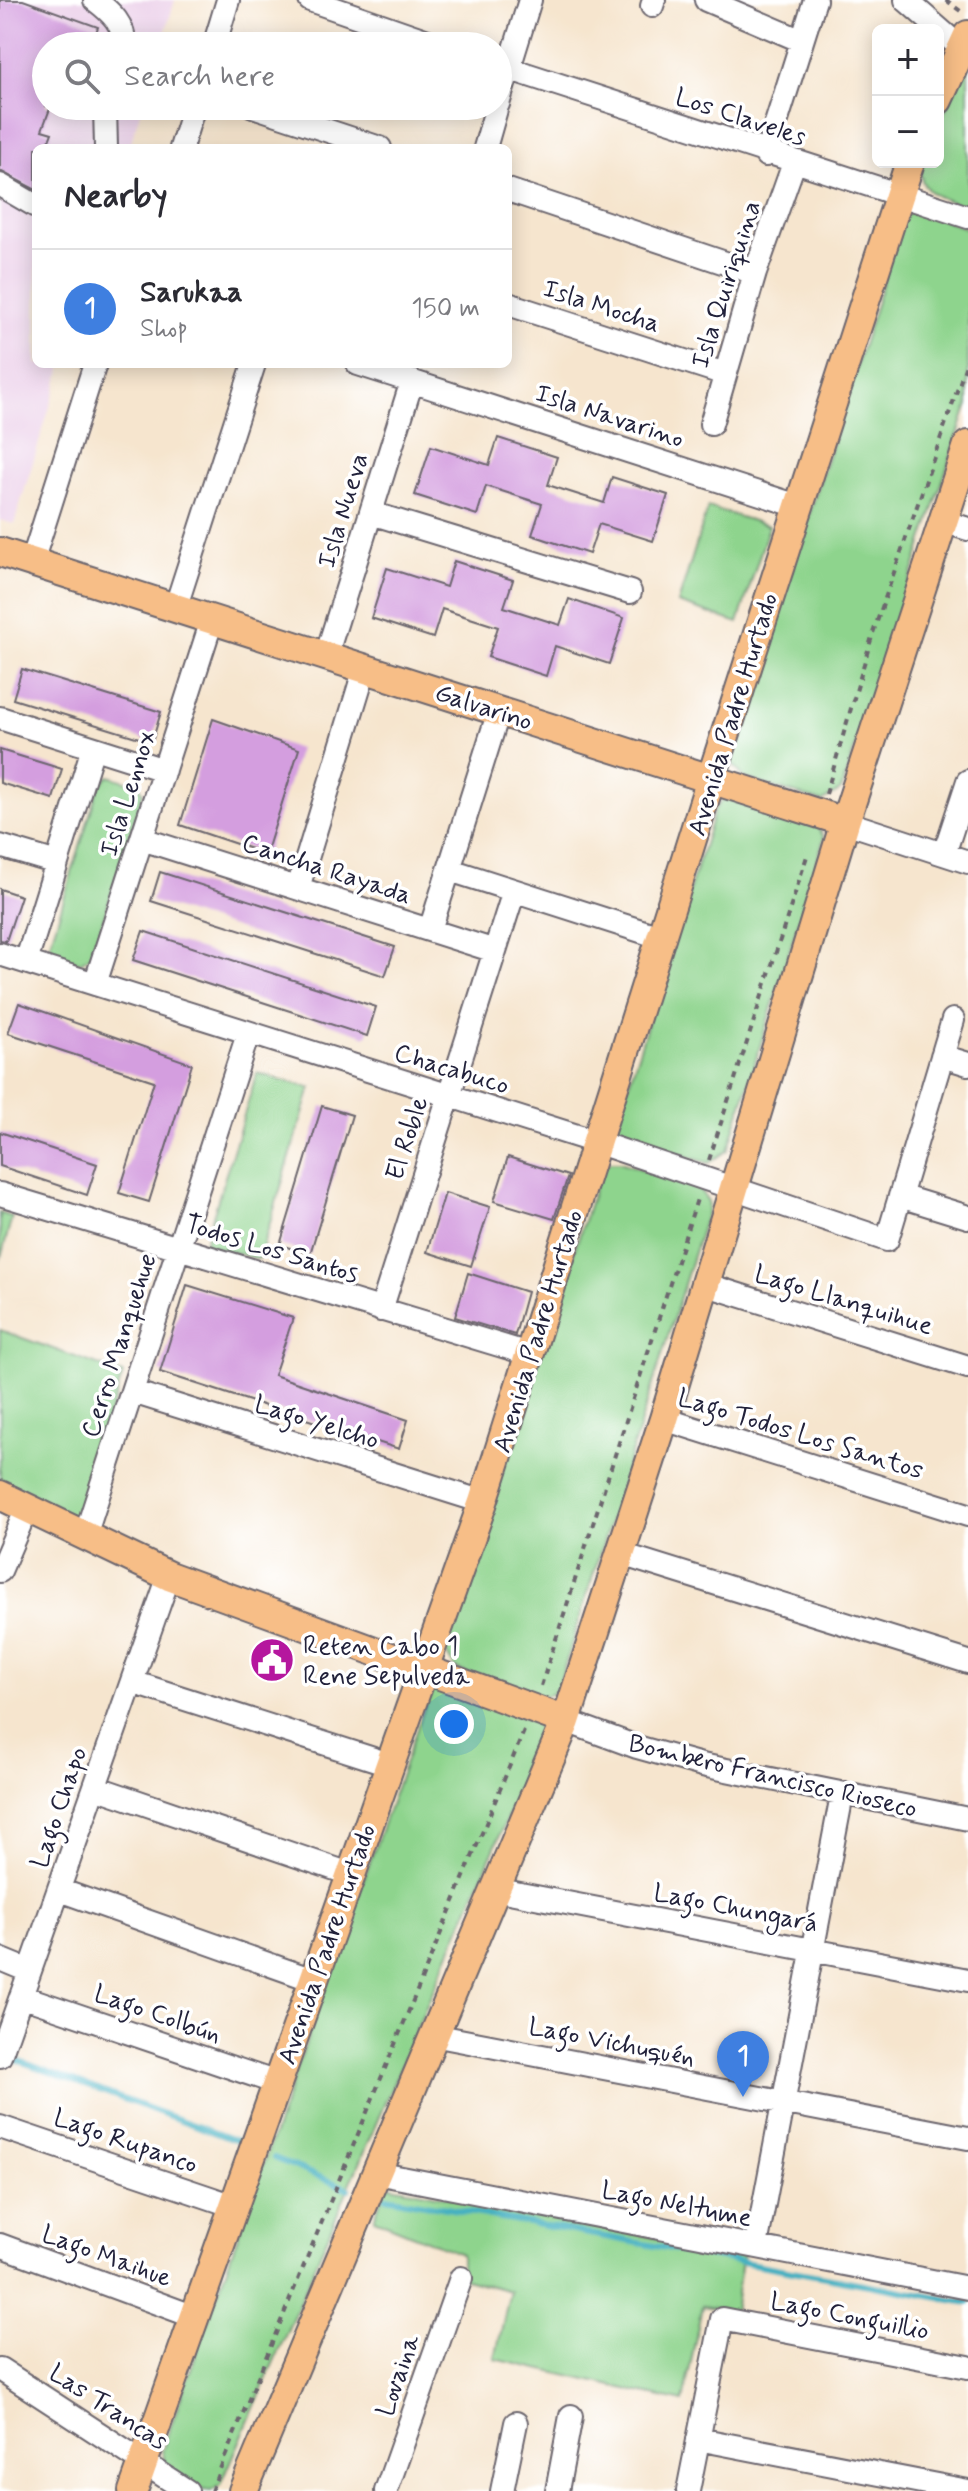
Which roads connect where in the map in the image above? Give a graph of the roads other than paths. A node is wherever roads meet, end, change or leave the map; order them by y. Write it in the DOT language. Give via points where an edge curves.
graph roads {
  1 [pos="95,0"];
  2 [pos="228,0"];
  3 [pos="310,0"];
  4 [pos="530,0"];
  5 [pos="706,0"];
  6 [pos="815,0"];
  7 [pos="906,0"];
  8 [pos="123,32"];
  9 [pos="218,32"];
  10 [pos="402,32"];
  11 [pos="802,41"];
  12 [pos="965,42"];
  13 [pos="512,45"];
  14 [pos="512,70"];
  15 [pos="940,96"];
  16 [pos="105,120"];
  17 [pos="190,120"];
  18 [pos="295,120"];
  19 [pos="493,120"];
  20 [pos="106,144"];
  21 [pos="182,144"];
  22 [pos="368,144"];
  23 [pos="486,144"];
  24 [pos="766,155"];
  25 [pos="794,163"];
  26 [pos="908,168"];
  27 [pos="0,185"];
  28 [pos="512,191"];
  29 [pos="897,195"];
  30 [pos="32,204"];
  31 [pos="968,217"];
  32 [pos="755,273"];
  33 [pos="512,305"];
  34 [pos="94,368"];
  35 [pos="253,368"];
  36 [pos="371,368"];
  37 [pos="725,374"];
  38 [pos="412,381"];
  39 [pos="711,424"];
  40 [pos="968,445"];
  41 [pos="798,506"];
  42 [pos="371,513"];
  43 [pos="955,525"];
  44 [pos="0,552"];
  45 [pos="32,562"];
  46 [pos="630,592"];
  47 [pos="175,609"];
  48 [pos="212,620"];
  49 [pos="326,656"];
  50 [pos="365,668"];
  51 [pos="499,711"];
  52 [pos="0,718"];
  53 [pos="93,748"];
  54 [pos="164,770"];
  55 [pos="711,779"];
  56 [pos="968,781"];
  57 [pos="833,818"];
  58 [pos="142,839"];
  59 [pos="0,846"];
  60 [pos="944,854"];
  61 [pos="968,862"];
  62 [pos="57,863"];
  63 [pos="450,870"];
  64 [pos="298,888"];
  65 [pos="514,891"];
  66 [pos="430,930"];
  67 [pos="663,938"];
  68 [pos="495,951"];
  69 [pos="1,958"];
  70 [pos="26,962"];
  71 [pos="95,984"];
  72 [pos="953,1020"];
  73 [pos="248,1034"];
  74 [pos="942,1056"];
  75 [pos="968,1064"];
  76 [pos="448,1096"];
  77 [pos="596,1142"];
  78 [pos="733,1188"];
  79 [pos="0,1194"];
  80 [pos="900,1196"];
  81 [pos="968,1217"];
  82 [pos="179,1249"];
  83 [pos="704,1284"];
  84 [pos="381,1310"];
  85 [pos="529,1354"];
  86 [pos="968,1367"];
  87 [pos="133,1392"];
  88 [pos="664,1419"];
  89 [pos="0,1495"];
  90 [pos="483,1502"];
  91 [pos="27,1508"];
  92 [pos="968,1515"];
  93 [pos="85,1536"];
  94 [pos="621,1554"];
  95 [pos="0,1571"];
  96 [pos="169,1576"];
  97 [pos="968,1662"];
  98 [pos="423,1669"];
  99 [pos="132,1682"];
  100 [pos="566,1721"];
  101 [pos="389,1764"];
  102 [pos="95,1787"];
  103 [pos="842,1795"];
  104 [pos="968,1819"];
  105 [pos="350,1874"];
  106 [pos="494,1889"];
  107 [pos="59,1890"];
  108 [pos="812,1950"];
  109 [pos="0,1959"];
  110 [pos="29,1971"];
  111 [pos="313,1980"];
  112 [pos="968,1980"];
  113 [pos="21,1996"];
  114 [pos="433,2035"];
  115 [pos="0,2056"];
  116 [pos="277,2083"];
  117 [pos="783,2102"];
  118 [pos="0,2127"];
  119 [pos="968,2138"];
  120 [pos="376,2173"];
  121 [pos="234,2206"];
  122 [pos="0,2245"];
  123 [pos="756,2246"];
  124 [pos="461,2278"];
  125 [pos="968,2288"];
  126 [pos="195,2317"];
  127 [pos="968,2367"];
  128 [pos="0,2369"];
  129 [pos="571,2416"];
  130 [pos="516,2423"];
  131 [pos="698,2439"];
  132 [pos="143,2462"];
  133 [pos="133,2491"];
  134 [pos="187,2491"];
  135 [pos="243,2491"];
  136 [pos="386,2491"];
  137 [pos="502,2491"];
  138 [pos="557,2491"];
  139 [pos="688,2491"];
  140 [pos="968,2491"];
  1 -- 8 [label="street" via="113,14"];
  2 -- 9 [label="street"];
  3 -- 10 [label="street"];
  4 -- 13 [label="street"];
  5 -- 11 [label="street"];
  6 -- 11 [label="street"];
  7 -- 12 [label="street"];
  11 -- 24 [label="street"];
  12 -- 15 [label="main road"];
  14 -- 24 [label="street, Los Claveles"];
  16 -- 20 [label="street"];
  17 -- 21 [label="street"];
  18 -- 22 [label="street"];
  19 -- 23 [label="street"];
  24 -- 25 [label="street, Los Claveles"];
  25 -- 29 [label="street, Los Claveles"];
  25 -- 32 [label="street, Isla Quiriquina"];
  26 -- 29 [label="main road, Avenida Padre Hurtado"];
  27 -- 30 [label="street"];
  28 -- 32 [label="street"];
  29 -- 31 [label="street, Los Claveles"];
  29 -- 41 [label="main road, Avenida Padre Hurtado"];
  32 -- 37 [label="street, Isla Quiriquina"];
  33 -- 37 [label="street, Isla Mocha"];
  34 -- 45 [label="street"];
  35 -- 47 [label="street"];
  36 -- 38 [label="street, Isla Navarino"];
  37 -- 39 [label="street, Isla Quiriquina"];
  38 -- 41 [label="street, Isla Navarino"];
  38 -- 42 [label="street, Isla Nueva"];
  40 -- 43 [label="main road"];
  41 -- 55 [label="main road, Avenida Padre Hurtado"];
  42 -- 46 [label="street"];
  42 -- 49 [label="street, Isla Nueva"];
  43 -- 57 [label="main road"];
  44 -- 45 [label="main road, Galvarino"];
  45 -- 47 [label="main road, Galvarino"];
  47 -- 48 [label="main road, Galvarino"];
  48 -- 49 [label="main road, Galvarino"];
  48 -- 54 [label="street, Isla Lennox"];
  49 -- 50 [label="main road, Galvarino"];
  50 -- 51 [label="main road, Galvarino"];
  50 -- 64 [label="street"];
  51 -- 55 [label="main road, Galvarino"];
  51 -- 63 [label="street"];
  52 -- 53 [label="street"];
  53 -- 54 [label="street"];
  53 -- 62 [label="street"];
  54 -- 58 [label="street, Isla Lennox"];
  55 -- 57 [label="main road, Galvarino"];
  55 -- 67 [label="main road, Avenida Padre Hurtado"];
  56 -- 60 [label="street"];
  57 -- 60 [label="street, Galvarino"];
  57 -- 78 [label="main road"];
  58 -- 64 [label="street, Cancha Rayada"];
  58 -- 71 [label="street, Isla Lennox"];
  59 -- 62 [label="street"];
  60 -- 61 [label="street, Galvarino"];
  62 -- 70 [label="street"];
  63 -- 65 [label="street, Cancha Rayada"];
  63 -- 66 [label="street"];
  64 -- 66 [label="street, Cancha Rayada"];
  65 -- 67 [label="street, Cancha Rayada"];
  65 -- 68 [label="street, El Roble"];
  66 -- 68 [label="street, Cancha Rayada"];
  67 -- 77 [label="main road, Avenida Padre Hurtado"];
  68 -- 76 [label="street, El Roble"];
  69 -- 70 [label="street, Chacabuco"];
  70 -- 71 [label="street, Chacabuco"];
  71 -- 73 [label="street, Chacabuco"];
  72 -- 74 [label="street"];
  73 -- 76 [label="street, Chacabuco"];
  73 -- 82 [label="street, Cerro Manquehue"];
  74 -- 75 [label="street"];
  74 -- 80 [label="street"];
  76 -- 77 [label="street, Chacabuco"];
  76 -- 84 [label="street, El Roble"];
  77 -- 78 [label="street, Chacabuco"];
  77 -- 85 [label="main road, Avenida Padre Hurtado"];
  78 -- 80 [label="street, Chacabuco" via="887,1240"];
  78 -- 83 [label="main road"];
  79 -- 82 [label="street, Todos Los Santos"];
  80 -- 81 [label="street"];
  82 -- 84 [label="street, Todos Los Santos"];
  82 -- 87 [label="street, Cerro Manquehue"];
  83 -- 86 [label="street, Lago Llanquihue"];
  83 -- 88 [label="main road"];
  84 -- 85 [label="street, Todos Los Santos"];
  85 -- 90 [label="main road, Avenida Padre Hurtado"];
  87 -- 90 [label="street, Lago Yelcho"];
  87 -- 93 [label="street, Cerro Manquehue"];
  88 -- 92 [label="street, Lago Todos Los Santos"];
  88 -- 94 [label="main road"];
  89 -- 91 [label="main road, Bombero Francisco Rioseco"];
  90 -- 98 [label="main road, Avenida Padre Hurtado"];
  91 -- 93 [label="main road, Bombero Francisco Rioseco"];
  91 -- 95 [label="street"];
  93 -- 96 [label="main road, Bombero Francisco Rioseco"];
  94 -- 97 [label="street"];
  94 -- 100 [label="main road"];
  96 -- 98 [label="main road, Bombero Francisco Rioseco"];
  96 -- 99 [label="street, Lago Chapo"];
  98 -- 100 [label="main road, Bombero Francisco Rioseco"];
  98 -- 101 [label="main road, Avenida Padre Hurtado"];
  99 -- 101 [label="street"];
  99 -- 102 [label="street, Lago Chapo"];
  100 -- 103 [label="street, Bombero Francisco Rioseco" via="672,1757"];
  100 -- 106 [label="main road"];
  101 -- 105 [label="main road, Avenida Padre Hurtado"];
  102 -- 105 [label="street"];
  102 -- 107 [label="street, Lago Chapo"];
  103 -- 104 [label="street, Bombero Francisco Rioseco"];
  103 -- 108 [label="street"];
  105 -- 111 [label="main road, Avenida Padre Hurtado"];
  106 -- 108 [label="street, Lago Chungará"];
  106 -- 114 [label="main road"];
  107 -- 110 [label="street, Lago Chapo"];
  107 -- 111 [label="street"];
  108 -- 112 [label="street, Lago Chungará"];
  108 -- 117 [label="street"];
  109 -- 110 [label="street"];
  110 -- 113 [label="street, Lago Chapo"];
  111 -- 116 [label="main road, Avenida Padre Hurtado"];
  113 -- 115 [label="street, Lago Chapo"];
  113 -- 116 [label="street, Lago Colbún"];
  114 -- 117 [label="street, Lago Vichuquén"];
  114 -- 120 [label="main road"];
  116 -- 121 [label="main road, Avenida Padre Hurtado"];
  117 -- 119 [label="street, Lago Vichuquén"];
  117 -- 123 [label="street"];
  118 -- 121 [label="street, Lago Rupanco"];
  120 -- 123 [label="street, Lago Neltume"];
  120 -- 135 [label="main road"];
  121 -- 126 [label="main road, Avenida Padre Hurtado"];
  122 -- 126 [label="street, Lago Maihue"];
  123 -- 125 [label="street, Lago Neltume"];
  124 -- 136 [label="street, Lovaina"];
  126 -- 132 [label="main road, Avenida Padre Hurtado"];
  127 -- 131 [label="street, Lago Conguillio" via="722,2319"];
  128 -- 132 [label="street, Las Trancas"];
  129 -- 138 [label="street"];
  130 -- 137 [label="street"];
  131 -- 139 [label="street"];
  131 -- 140 [label="street"];
  132 -- 133 [label="main road, Avenida Padre Hurtado"];
  132 -- 134 [label="street, Las Trancas"];
}
